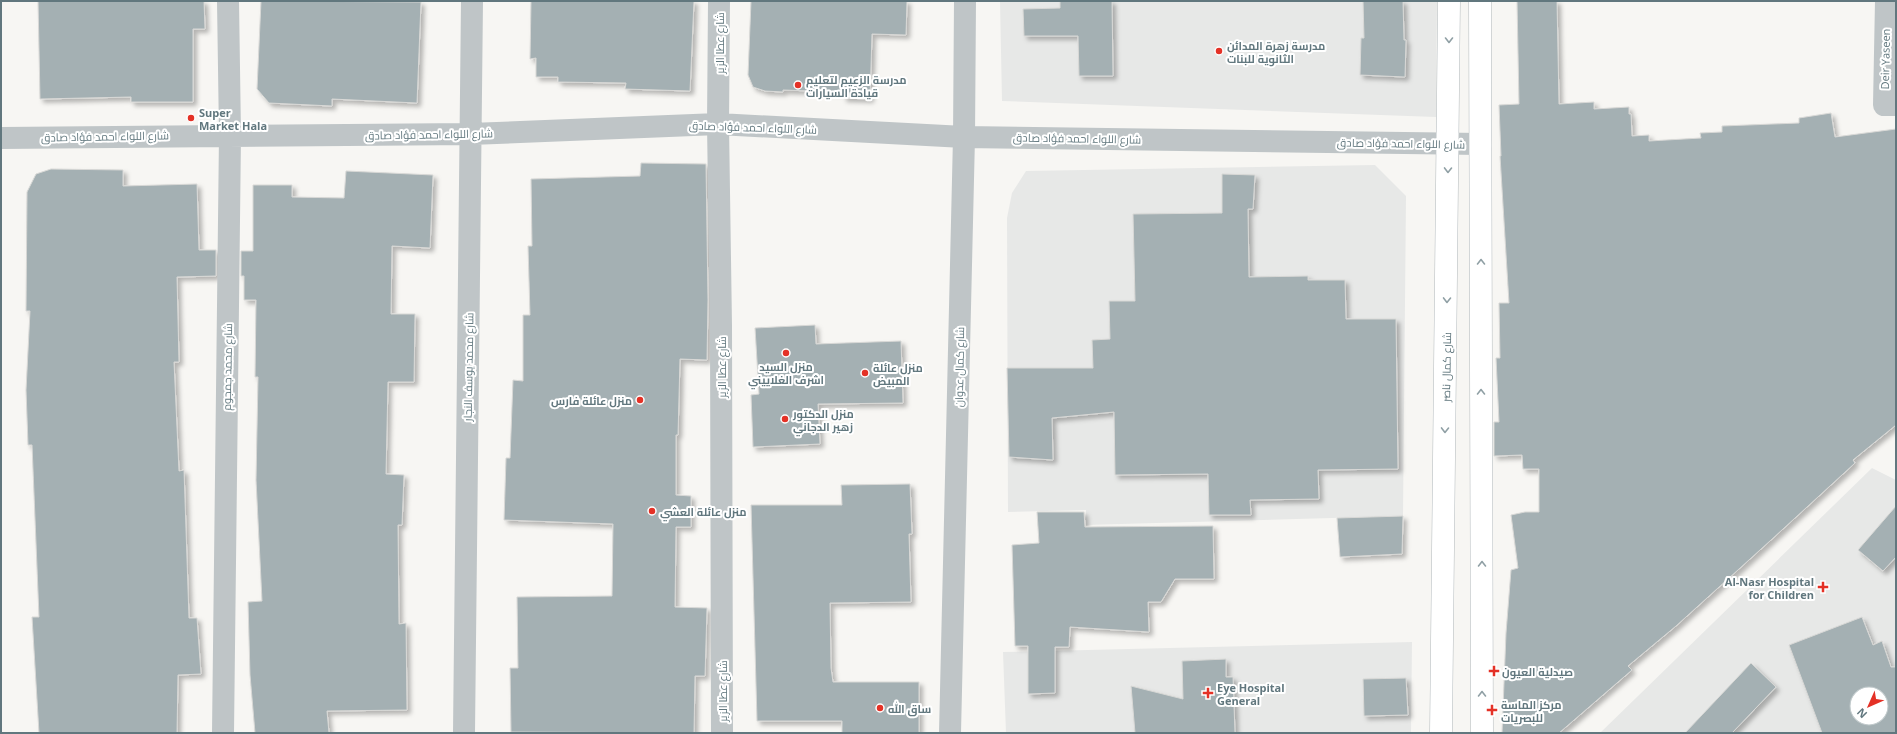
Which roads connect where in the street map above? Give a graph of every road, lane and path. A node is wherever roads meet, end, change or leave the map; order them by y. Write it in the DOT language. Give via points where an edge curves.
graph roads {
  1 [pos="228,1"];
  2 [pos="472,1"];
  3 [pos="719,1"];
  4 [pos="965,1"];
  5 [pos="1449,1"];
  6 [pos="1480,1"];
  7 [pos="1886,1"];
  8 [pos="1896,105"];
  9 [pos="718,124"];
  10 [pos="470,134"];
  11 [pos="230,135"];
  12 [pos="964,137"];
  13 [pos="1,138"];
  14 [pos="1449,144"];
  15 [pos="1481,144"];
  16 [pos="223,733"];
  17 [pos="464,733"];
  18 [pos="722,733"];
  19 [pos="950,733"];
  20 [pos="1441,733"];
  21 [pos="1482,733"];
  1 -- 11 [label="street, شارع محمد جمجوم"];
  2 -- 10 [label="street, شارع محمد يوسف النجار"];
  3 -- 9 [label="street, شارع عطا الزير"];
  4 -- 12 [label="street, شارع كمال عدوان"];
  5 -- 14 [label="main road, شارع كمال ناصر, one-way"];
  6 -- 15 [label="main road"];
  7 -- 8 [label="street, Deir Yaseen" via="1884,105"];
  9 -- 10 [label="street, شارع اللواء احمد فؤاد صادق"];
  9 -- 12 [label="street, شارع اللواء احمد فؤاد صادق"];
  9 -- 18 [label="street, شارع عطا الزير"];
  10 -- 11 [label="street, شارع اللواء احمد فؤاد صادق"];
  10 -- 17 [label="street, شارع محمد يوسف النجار"];
  11 -- 13 [label="street, شارع اللواء احمد فؤاد صادق"];
  11 -- 16 [label="street, شارع محمد جمجوم"];
  12 -- 14 [label="street, شارع اللواء احمد فؤاد صادق"];
  12 -- 19 [label="street, شارع كمال عدوان"];
  14 -- 15 [label="street, شارع اللواء احمد فؤاد صادق"];
  14 -- 20 [label="main road, شارع كمال ناصر, one-way"];
  21 -- 15 [label="main road, one-way"];
}
